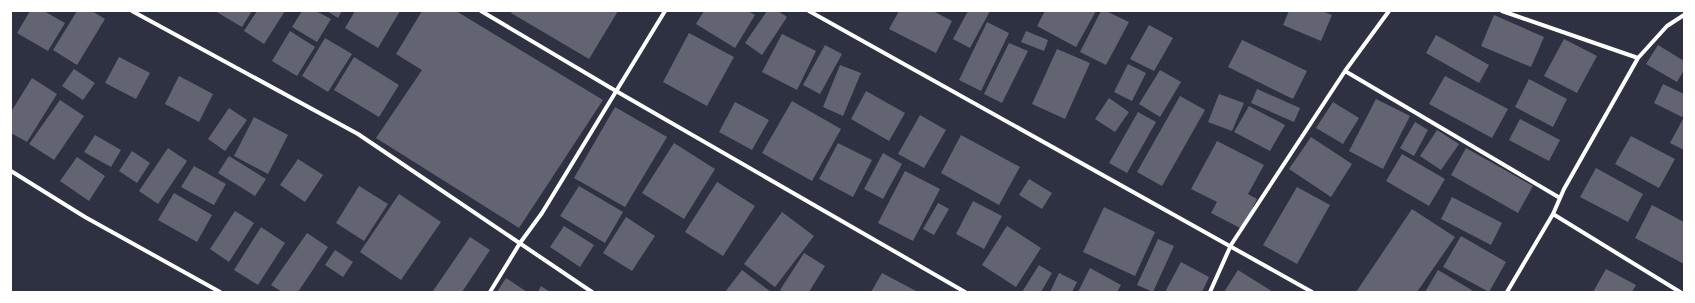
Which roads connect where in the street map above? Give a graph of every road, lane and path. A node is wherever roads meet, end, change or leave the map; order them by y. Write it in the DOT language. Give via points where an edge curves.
graph roads {
  1 [pos="132,11"];
  2 [pos="481,11"];
  3 [pos="665,11"];
  4 [pos="809,11"];
  5 [pos="1389,11"];
  6 [pos="1502,11"];
  7 [pos="1684,16"];
  8 [pos="1638,58"];
  9 [pos="1345,71"];
  10 [pos="616,90"];
  11 [pos="11,171"];
  12 [pos="1560,198"];
  13 [pos="1553,214"];
  14 [pos="520,243"];
  15 [pos="1231,245"];
  16 [pos="220,292"];
  17 [pos="490,292"];
  18 [pos="592,292"];
  19 [pos="965,292"];
  20 [pos="1210,292"];
  21 [pos="1312,292"];
  22 [pos="1507,292"];
  23 [pos="1680,292"];
  1 -- 14 [label="street" via="358,134"];
  2 -- 10 [label="street"];
  3 -- 10 [label="street"];
  4 -- 15 [label="street"];
  5 -- 9 [label="street"];
  6 -- 8 [label="street"];
  7 -- 8 [label="street" via="1666,26"];
  8 -- 12 [label="street"];
  9 -- 12 [label="street"];
  9 -- 15 [label="street"];
  10 -- 14 [label="street" via="542,213"];
  10 -- 19 [label="street"];
  11 -- 16 [label="street" via="85,217"];
  12 -- 13 [label="street"];
  13 -- 22 [label="street"];
  13 -- 23 [label="street"];
  14 -- 17 [label="street"];
  14 -- 18 [label="street"];
  15 -- 20 [label="street"];
  15 -- 21 [label="street"];
}
